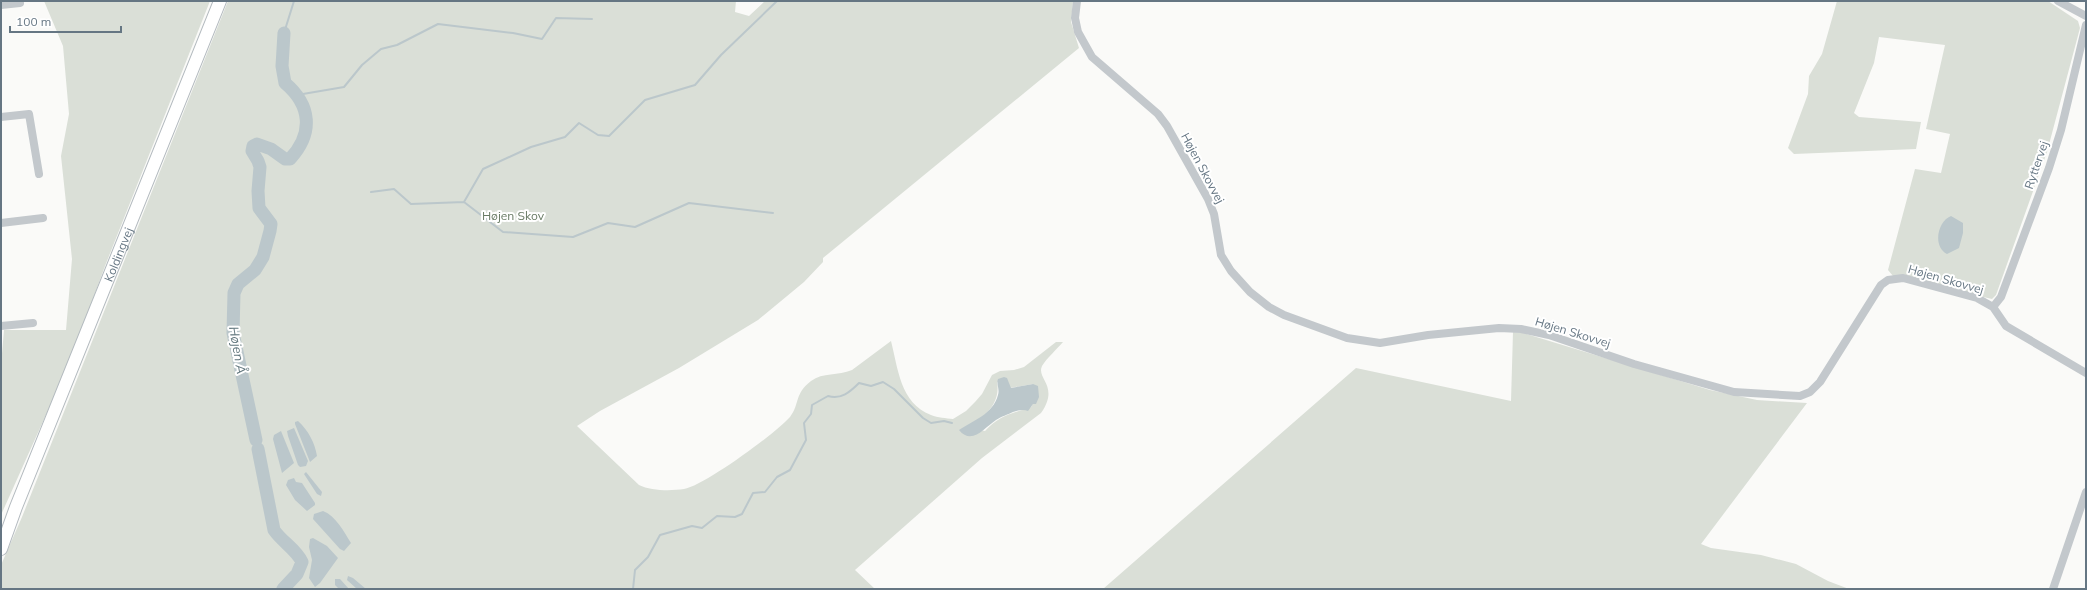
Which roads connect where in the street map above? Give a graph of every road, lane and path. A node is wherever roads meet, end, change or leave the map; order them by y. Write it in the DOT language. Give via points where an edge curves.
graph roads {
  1 [pos="220,1"];
  2 [pos="1077,1"];
  3 [pos="2058,1"];
  4 [pos="20,3"];
  5 [pos="1,5"];
  6 [pos="2086,16"];
  7 [pos="2086,25"];
  8 [pos="1,117"];
  9 [pos="39,174"];
  10 [pos="43,218"];
  11 [pos="1,222"];
  12 [pos="1993,307"];
  13 [pos="32,323"];
  14 [pos="1,326"];
  15 [pos="2086,373"];
  16 [pos="2086,492"];
  17 [pos="16,507"];
  18 [pos="1,535"];
  19 [pos="1,549"];
  20 [pos="2053,589"];
  1 -- 17 [label="main road, Koldingvej"];
  2 -- 12 [label="street, Højen Skovvej" via="1075,18 1078,32 1092,57 1158,114 1167,126 1208,199 1214,214 1221,255 1231,271 1250,292 1269,307 1347,338 1380,343 1428,335 1499,328 1521,329 1734,392 1800,396 1810,392 1820,382 1874,295 1888,280 1903,278 1977,298"];
  3 -- 6 [label="street"];
  4 -- 5 [label="street"];
  7 -- 12 [label="street, Ryttervej" via="2061,130 2049,168 2001,297"];
  8 -- 9 [label="street" via="29,114"];
  10 -- 11 [label="street"];
  12 -- 15 [label="street, Højen Skovvej" via="2006,326"];
  13 -- 14 [label="street"];
  16 -- 20 [label="street"];
  17 -- 18 [label="main road, Koldingvej"];
  17 -- 19 [label="main road, Koldingvej"];
}
